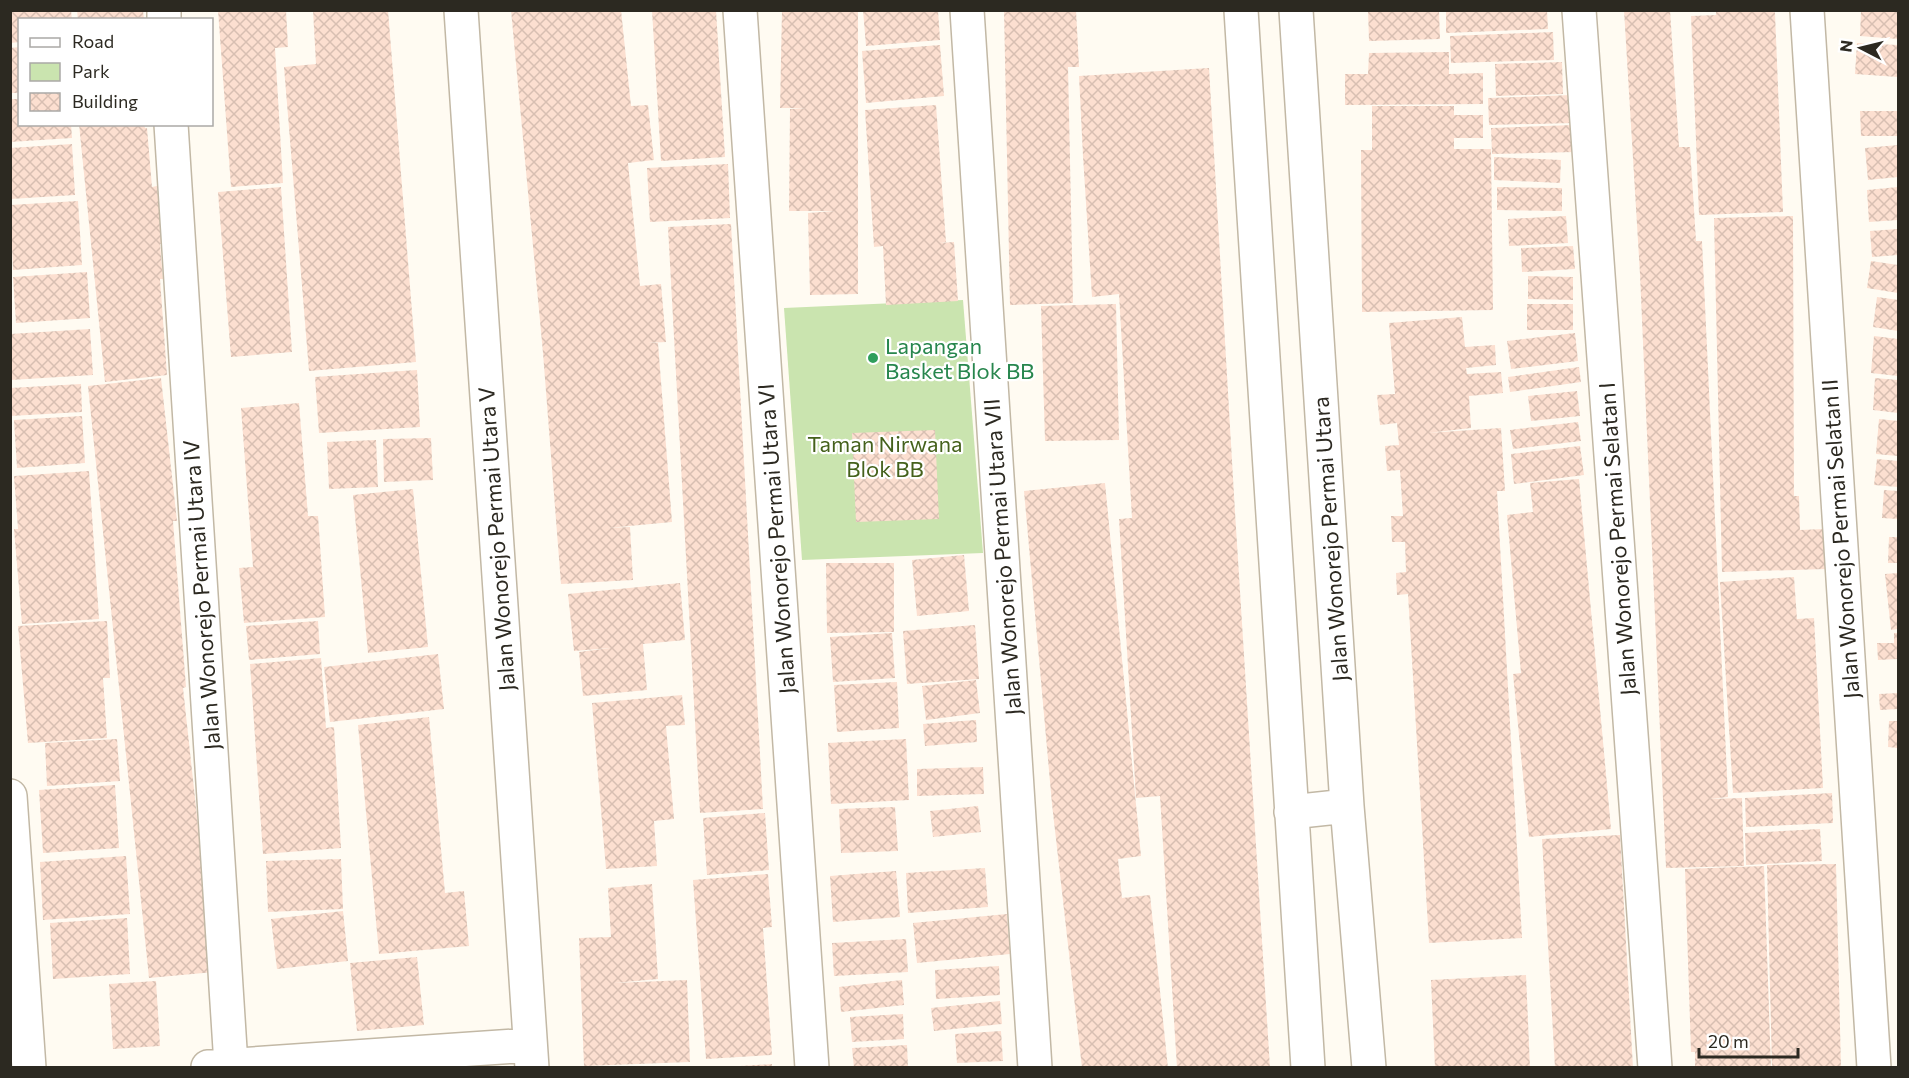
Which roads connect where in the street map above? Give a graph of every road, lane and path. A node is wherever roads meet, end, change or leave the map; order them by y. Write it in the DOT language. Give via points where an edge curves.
graph roads {
  1 [pos="460,10"];
  2 [pos="740,10"];
  3 [pos="967,10"];
  4 [pos="1241,10"];
  5 [pos="1296,10"];
  6 [pos="1580,10"];
  7 [pos="1806,10"];
  8 [pos="171,126"];
  9 [pos="10,796"];
  10 [pos="1347,806"];
  11 [pos="1291,812"];
  12 [pos="531,1057"];
  13 [pos="219,1066"];
  14 [pos="29,1068"];
  15 [pos="812,1068"];
  16 [pos="1035,1068"];
  17 [pos="1308,1068"];
  18 [pos="1369,1068"];
  19 [pos="1655,1068"];
  20 [pos="1874,1068"];
  1 -- 12 [label="street, Jalan Wonorejo Permai Utara V"];
  2 -- 15 [label="street, Jalan Wonorejo Permai Utara VI"];
  3 -- 16 [label="street, Jalan Wonorejo Permai Utara VII"];
  4 -- 11 [label="street"];
  5 -- 10 [label="street, Jalan Wonorejo Permai Utara"];
  6 -- 19 [label="street, Jalan Wonorejo Permai Selatan I"];
  7 -- 20 [label="street, Jalan Wonorejo Permai Selatan II"];
  8 -- 13 [label="street, Jalan Wonorejo Permai Utara IV"];
  9 -- 14 [label="street"];
  10 -- 11 [label="street"];
  10 -- 18 [label="street, Jalan Wonorejo Permai Utara"];
  11 -- 17 [label="street"];
  12 -- 13 [label="street"];
}
